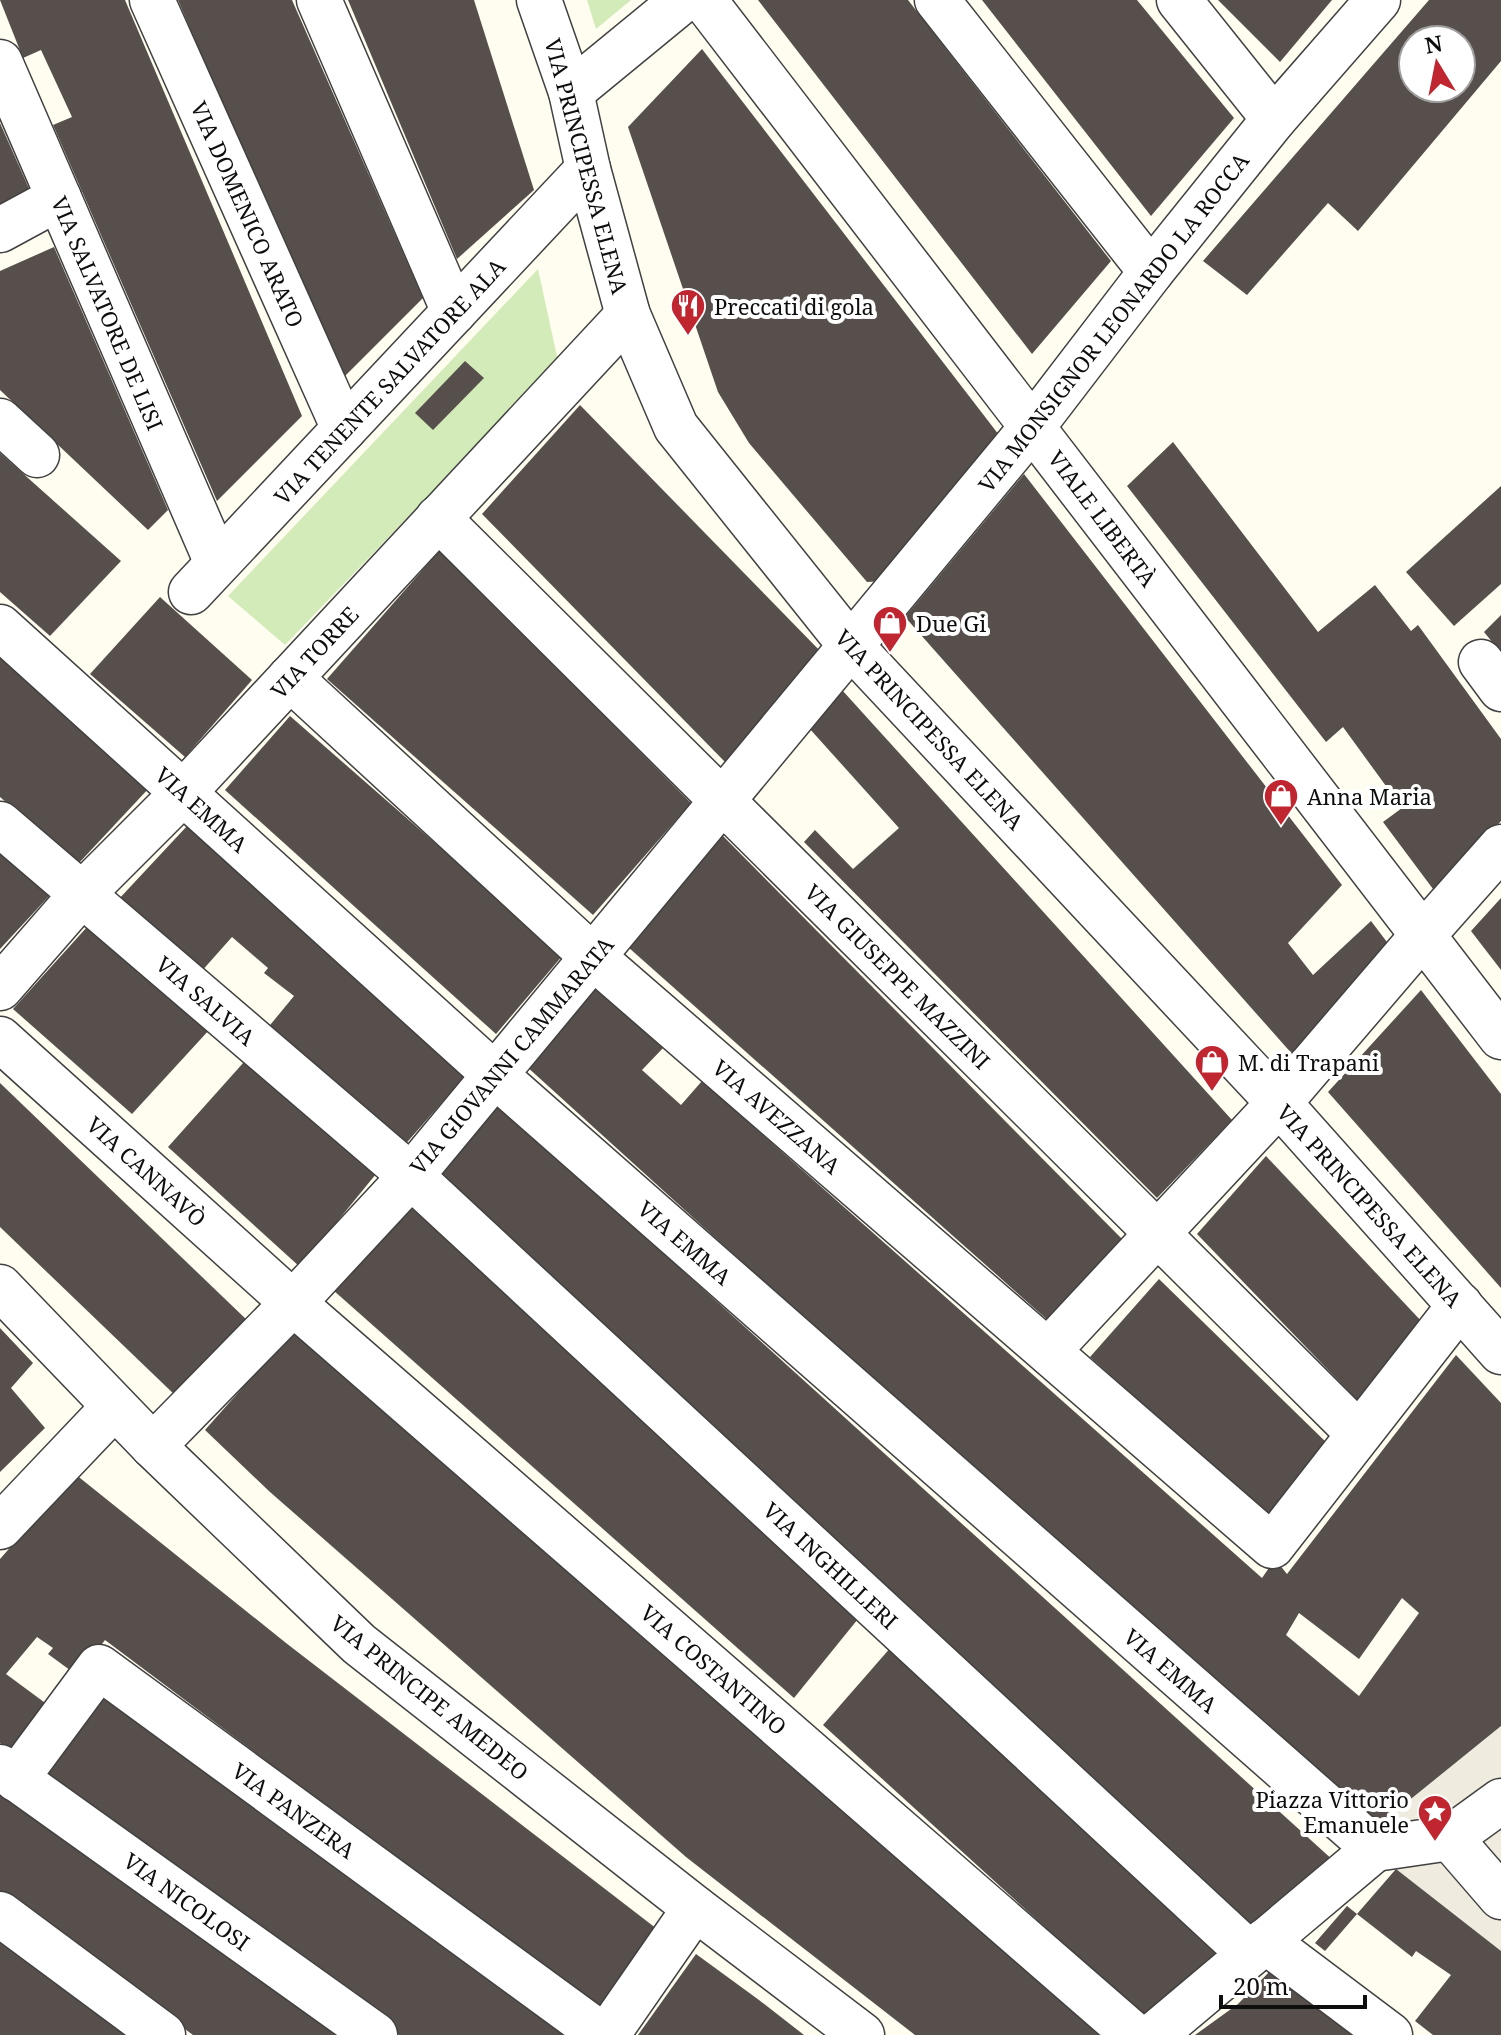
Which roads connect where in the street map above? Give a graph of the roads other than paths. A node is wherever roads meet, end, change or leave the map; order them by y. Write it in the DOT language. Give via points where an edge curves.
graph roads {
  1 [pos="152,0"];
  2 [pos="319,0"];
  3 [pos="539,0"];
  4 [pos="683,0"];
  5 [pos="704,0"];
  6 [pos="937,0"];
  7 [pos="1179,0"];
  8 [pos="1378,0"];
  9 [pos="0,62"];
  10 [pos="571,92"];
  11 [pos="1274,119"];
  12 [pos="588,169"];
  13 [pos="59,198"];
  14 [pos="0,230"];
  15 [pos="1151,272"];
  16 [pos="454,312"];
  17 [pos="628,315"];
  18 [pos="0,421"];
  19 [pos="1033,426"];
  20 [pos="344,429"];
  21 [pos="37,455"];
  22 [pos="438,518"];
  23 [pos="204,578"];
  24 [pos="0,627"];
  25 [pos="851,646"];
  26 [pos="290,678"];
  27 [pos="183,793"];
  28 [pos="722,800"];
  29 [pos="0,824"];
  30 [pos="1501,847"];
  31 [pos="82,894"];
  32 [pos="1423,935"];
  33 [pos="593,957"];
  34 [pos="0,988"];
  35 [pos="1501,1037"];
  36 [pos="0,1039"];
  37 [pos="495,1075"];
  38 [pos="1279,1103"];
  39 [pos="411,1176"];
  40 [pos="1157,1234"];
  41 [pos="0,1287"];
  42 [pos="293,1303"];
  43 [pos="1460,1305"];
  44 [pos="1048,1351"];
  45 [pos="1501,1352"];
  46 [pos="114,1407"];
  47 [pos="1358,1433"];
  48 [pos="153,1446"];
  49 [pos="0,1527"];
  50 [pos="8,1773"];
  51 [pos="1501,1801"];
  52 [pos="1450,1838"];
  53 [pos="1375,1849"];
  54 [pos="1501,1897"];
  55 [pos="695,1908"];
  56 [pos="0,1914"];
  57 [pos="1258,1948"];
  58 [pos="1156,2033"];
  59 [pos="163,2035"];
  60 [pos="375,2035"];
  61 [pos="604,2035"];
  62 [pos="862,2035"];
  63 [pos="1390,2035"];
  1 -- 20 [label="street, VIA DOMENICO ARATO"];
  2 -- 16 [label="street"];
  3 -- 10 [label="street, VIA PRINCIPESSA ELENA"];
  4 -- 10 [label="street"];
  5 -- 19 [label="street, VIALE LIBERTÀ"];
  6 -- 15 [label="street"];
  7 -- 11 [label="street"];
  8 -- 11 [label="street, VIA MONSIGNOR LEONARDO LA ROCCA"];
  9 -- 13 [label="street, VIA SALVATORE DE LISI"];
  10 -- 12 [label="street, VIA PRINCIPESSA ELENA"];
  11 -- 15 [label="street, VIA MONSIGNOR LEONARDO LA ROCCA"];
  12 -- 16 [label="street, VIA TENENTE SALVATORE ALA"];
  12 -- 17 [label="street, VIA PRINCIPESSA ELENA"];
  13 -- 14 [label="street"];
  13 -- 23 [label="street, VIA SALVATORE DE LISI"];
  15 -- 19 [label="street, VIA MONSIGNOR LEONARDO LA ROCCA"];
  16 -- 20 [label="street, VIA TENENTE SALVATORE ALA"];
  17 -- 22 [label="street, VIA TORRE"];
  17 -- 25 [label="street, VIA PRINCIPESSA ELENA" via="676,427"];
  18 -- 21 [label="street"];
  19 -- 25 [label="street, VIA MONSIGNOR LEONARDO LA ROCCA"];
  19 -- 32 [label="street, VIALE LIBERTÀ"];
  20 -- 23 [label="street, VIA TENENTE SALVATORE ALA"];
  22 -- 26 [label="street, VIA TORRE"];
  22 -- 28 [label="street, VIA GIUSEPPE MAZZINI"];
  24 -- 27 [label="street, VIA EMMA"];
  25 -- 28 [label="street, VIA GIOVANNI CAMMARATA"];
  25 -- 38 [label="street, VIA PRINCIPESSA ELENA"];
  26 -- 27 [label="street, VIA TORRE"];
  26 -- 33 [label="street, VIA AVEZZANA"];
  27 -- 31 [label="street, VIA TORRE"];
  27 -- 37 [label="street, VIA EMMA"];
  28 -- 33 [label="street, VIA GIOVANNI CAMMARATA"];
  28 -- 40 [label="street, VIA GIUSEPPE MAZZINI"];
  29 -- 31 [label="street, VIA SALVIA"];
  30 -- 32 [label="street"];
  31 -- 34 [label="street, VIA TORRE"];
  31 -- 39 [label="street, VIA SALVIA"];
  32 -- 35 [label="street, VIALE LIBERTÀ"];
  32 -- 38 [label="street"];
  33 -- 37 [label="street, VIA GIOVANNI CAMMARATA"];
  33 -- 44 [label="street, VIA AVEZZANA"];
  36 -- 42 [label="street, VIA CANNAVÒ"];
  37 -- 39 [label="street, VIA GIOVANNI CAMMARATA"];
  37 -- 53 [label="street, VIA EMMA"];
  38 -- 40 [label="street"];
  38 -- 43 [label="street, VIA PRINCIPESSA ELENA"];
  39 -- 42 [label="street, VIA GIOVANNI CAMMARATA"];
  39 -- 57 [label="street, VIA INGHILLERI"];
  40 -- 44 [label="street"];
  40 -- 47 [label="street, VIA GIUSEPPE MAZZINI"];
  41 -- 46 [label="street, VIA PRINCIPE AMEDEO"];
  42 -- 48 [label="street, VIA GIOVANNI CAMMARATA"];
  42 -- 58 [label="street, VIA COSTANTINO"];
  43 -- 45 [label="street, VIA PRINCIPESSA ELENA"];
  43 -- 47 [label="street"];
  44 -- 47 [label="street, VIA AVEZZANA" via="1272,1546"];
  46 -- 48 [label="street, VIA PRINCIPE AMEDEO"];
  46 -- 49 [label="street"];
  48 -- 55 [label="street, VIA PRINCIPE AMEDEO" via="359,1644"];
  50 -- 60 [label="street, VIA NICOLOSI"];
  50 -- 61 [label="street, VIA PANZERA" via="99,1667"];
  51 -- 52 [label="street"];
  52 -- 53 [label="street"];
  52 -- 54 [label="street"];
  53 -- 57 [label="street"];
  55 -- 61 [label="street"];
  55 -- 62 [label="street, VIA PRINCIPE AMEDEO"];
  56 -- 59 [label="street"];
  57 -- 58 [label="street"];
  57 -- 63 [label="street, VIA INGHILLERI"];
}
